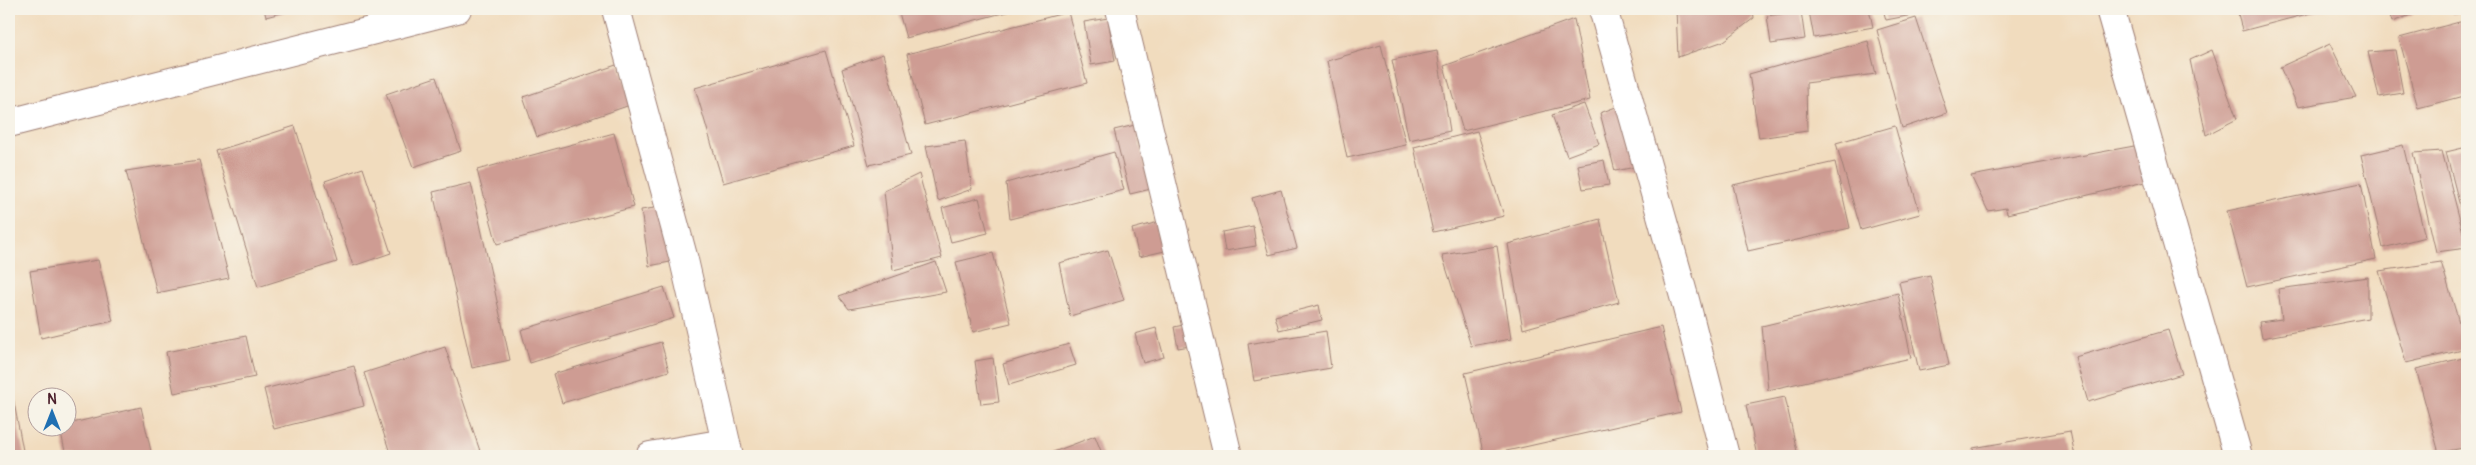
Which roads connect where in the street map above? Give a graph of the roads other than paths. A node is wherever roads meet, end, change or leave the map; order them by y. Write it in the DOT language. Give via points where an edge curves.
graph roads {
  1 [pos="457,9"];
  2 [pos="616,9"];
  3 [pos="1120,9"];
  4 [pos="1604,9"];
  5 [pos="2110,9"];
  6 [pos="9,123"];
  7 [pos="727,450"];
  8 [pos="650,456"];
  9 [pos="1228,456"];
  10 [pos="1725,456"];
  11 [pos="2238,456"];
  1 -- 6 [label="street"];
  2 -- 7 [label="street" via="684,260"];
  3 -- 9 [label="street"];
  4 -- 10 [label="street"];
  5 -- 11 [label="street"];
  7 -- 8 [label="street"];
}
